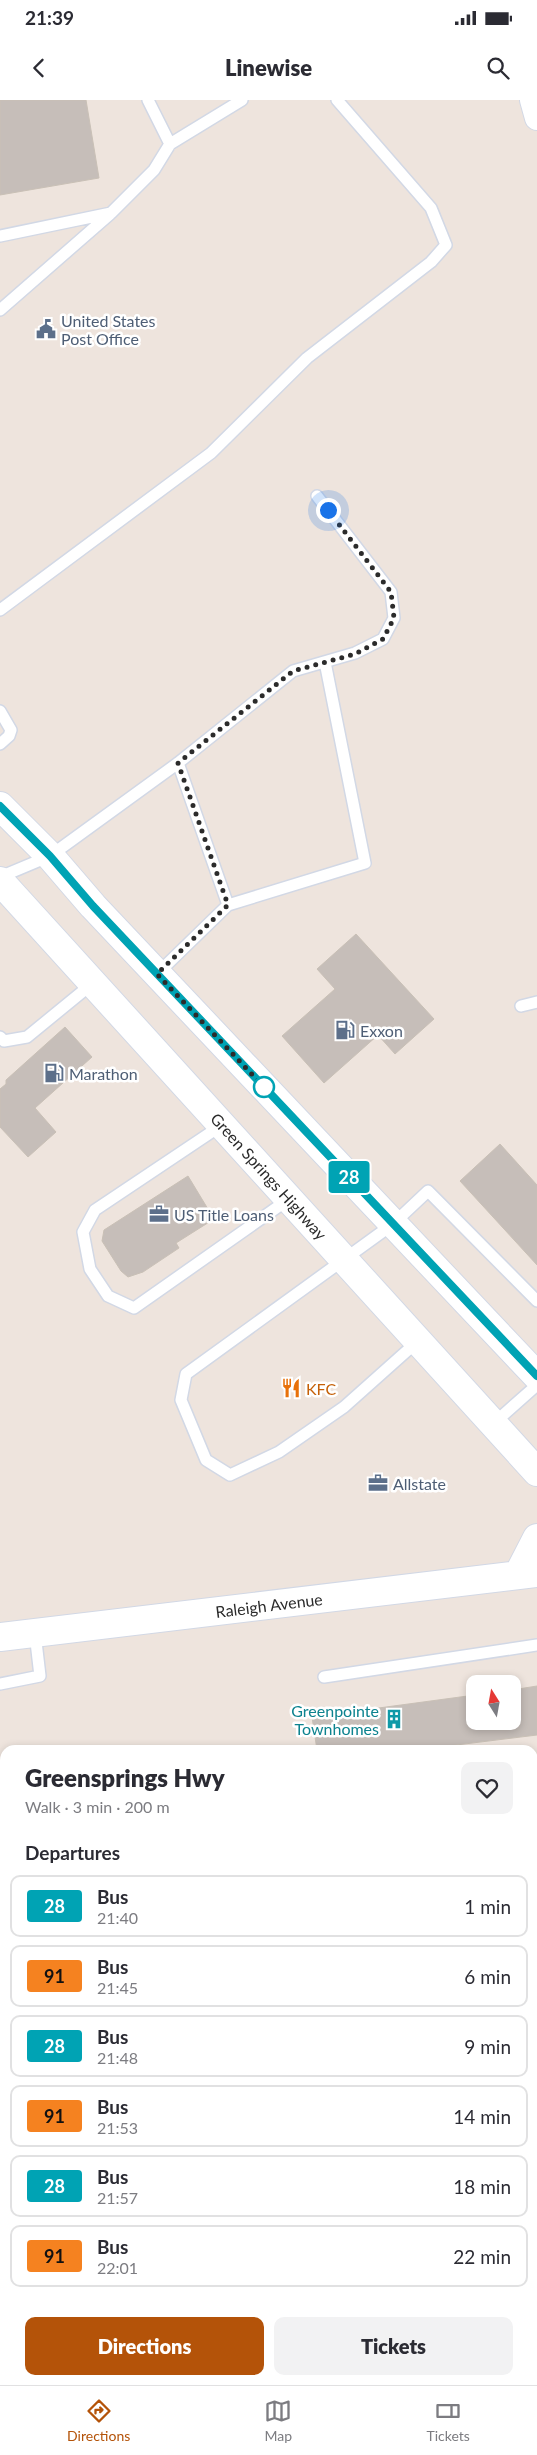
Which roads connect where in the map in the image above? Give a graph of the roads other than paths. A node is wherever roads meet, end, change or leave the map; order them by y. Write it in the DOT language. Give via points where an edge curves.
graph roads {
  1 [pos="148,100"];
  2 [pos="242,100"];
  3 [pos="336,100"];
  4 [pos="170,144"];
  5 [pos="111,213"];
  6 [pos="0,236"];
  7 [pos="0,310"];
  8 [pos="317,496"];
  9 [pos="0,610"];
  10 [pos="325,662"];
  11 [pos="0,711"];
  12 [pos="0,744"];
  13 [pos="178,763"];
  14 [pos="0,806"];
  15 [pos="50,856"];
  16 [pos="0,879"];
  17 [pos="228,905"];
  18 [pos="157,974"];
  19 [pos="93,983"];
  20 [pos="537,1002"];
  21 [pos="521,1006"];
  22 [pos="0,1037"];
  23 [pos="222,1125"];
  24 [pos="289,1199"];
  25 [pos="393,1224"];
  26 [pos="343,1258"];
  27 [pos="537,1302"];
  28 [pos="418,1341"];
  29 [pos="537,1376"];
  30 [pos="537,1385"];
  31 [pos="493,1424"];
  32 [pos="537,1472"];
  33 [pos="537,1538"];
  34 [pos="528,1574"];
  35 [pos="35,1633"];
  36 [pos="0,1637"];
  37 [pos="537,1645"];
  38 [pos="324,1677"];
  39 [pos="0,1684"];
  1 -- 4 [label="lane"];
  2 -- 4 [label="lane"];
  3 -- 9 [label="lane" via="431,208 446,245 431,262 307,358 211,453"];
  4 -- 5 [label="lane" via="154,170"];
  5 -- 6 [label="lane"];
  5 -- 7 [label="lane"];
  8 -- 10 [label="lane" via="391,592 394,618 383,639 355,654"];
  10 -- 13 [label="lane" via="293,671"];
  10 -- 17 [label="lane" via="365,863"];
  11 -- 12 [label="lane" via="11,730"];
  13 -- 15 [label="lane"];
  13 -- 17 [label="lane"];
  14 -- 15 [label="main road"];
  15 -- 16 [label="lane"];
  15 -- 18 [label="main road"];
  16 -- 19 [label="main road, Green Springs Highway"];
  17 -- 18 [label="lane"];
  18 -- 25 [label="main road"];
  19 -- 22 [label="lane" via="27,1037 4,1041"];
  19 -- 23 [label="main road, Green Springs Highway"];
  20 -- 21 [label="lane"];
  23 -- 24 [label="main road, Green Springs Highway"];
  23 -- 24 [label="lane" via="95,1210 83,1232 90,1269 108,1296 134,1308"];
  24 -- 26 [label="main road, Green Springs Highway"];
  25 -- 26 [label="lane"];
  25 -- 27 [label="lane" via="428,1191"];
  25 -- 29 [label="main road"];
  26 -- 28 [label="main road, Green Springs Highway"];
  26 -- 28 [label="lane" via="285,1304 186,1374 181,1400 206,1460 230,1475 279,1452 344,1407"];
  28 -- 31 [label="main road, Green Springs Highway"];
  30 -- 31 [label="lane"];
  31 -- 32 [label="main road, Green Springs Highway"];
  33 -- 34 [label="main road"];
  34 -- 35 [label="main road, Raleigh Avenue"];
  35 -- 36 [label="main road, Raleigh Avenue"];
  35 -- 39 [label="lane" via="40,1676"];
  37 -- 38 [label="lane"];
}
